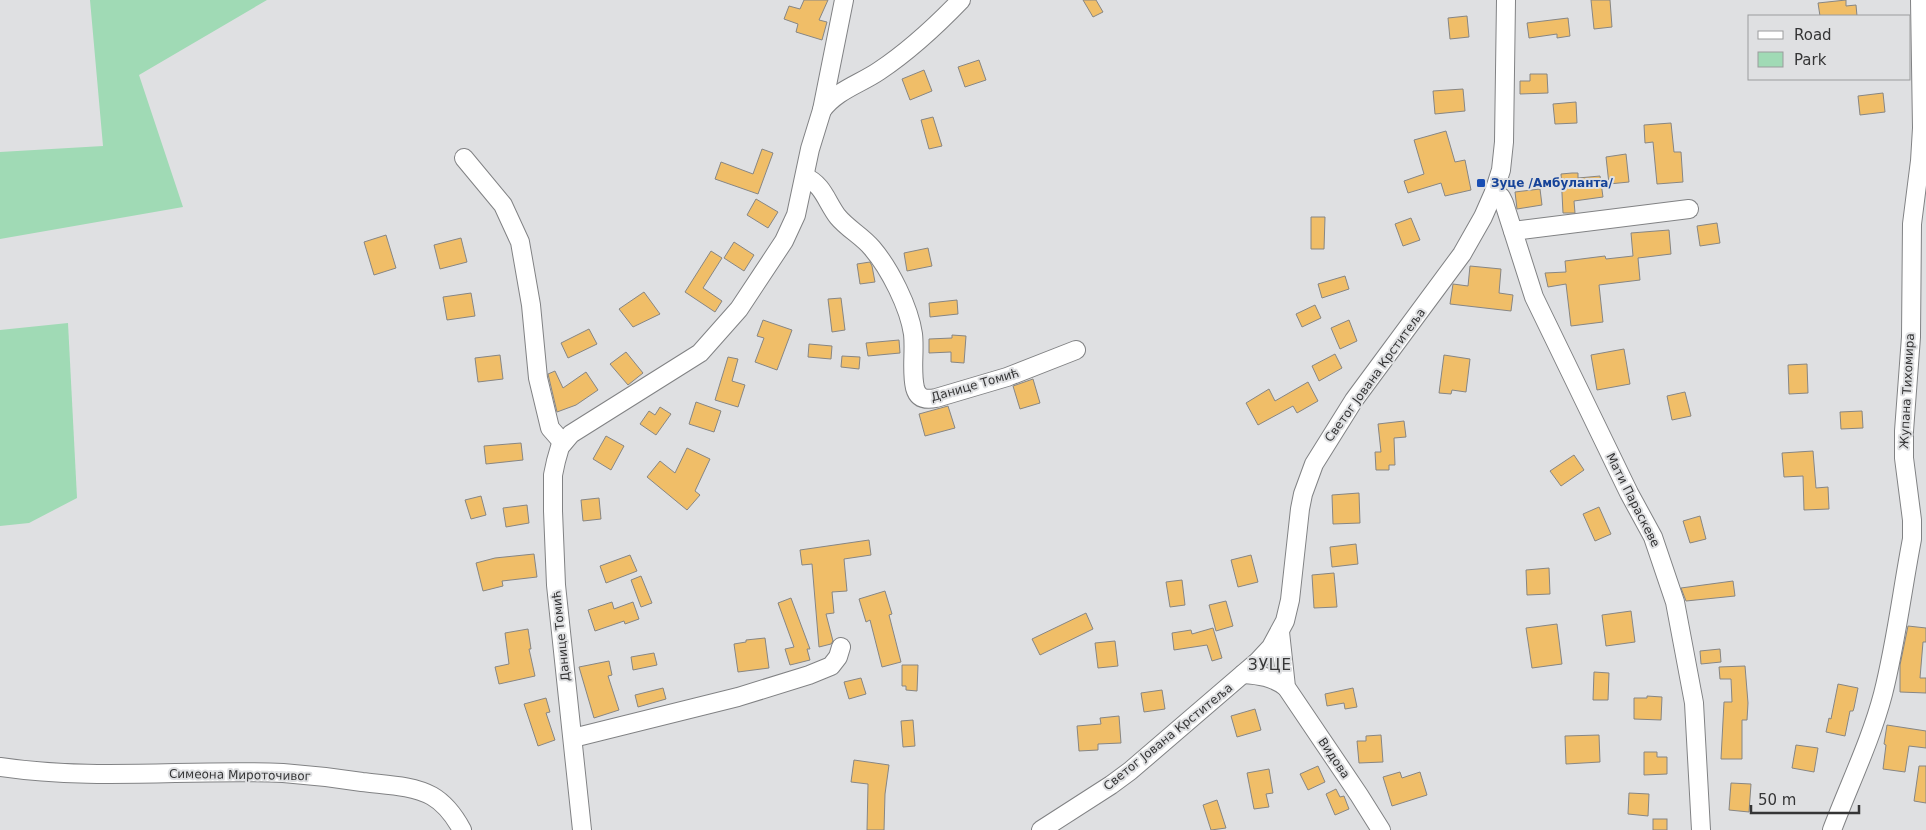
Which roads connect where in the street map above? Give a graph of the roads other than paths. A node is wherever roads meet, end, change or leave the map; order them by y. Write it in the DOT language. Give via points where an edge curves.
graph roads {
  1 [pos="844,0"];
  2 [pos="961,0"];
  3 [pos="1506,0"];
  4 [pos="1920,0"];
  5 [pos="828,80"];
  6 [pos="851,86"];
  7 [pos="822,110"];
  8 [pos="464,158"];
  9 [pos="805,177"];
  10 [pos="1494,192"];
  11 [pos="1689,209"];
  12 [pos="1513,231"];
  13 [pos="1076,350"];
  14 [pos="564,443"];
  15 [pos="1919,529"];
  16 [pos="1280,632"];
  17 [pos="841,647"];
  18 [pos="1243,674"];
  19 [pos="1286,687"];
  20 [pos="573,738"];
  21 [pos="0,767"];
  22 [pos="462,830"];
  23 [pos="582,830"];
  24 [pos="1041,830"];
  25 [pos="1381,830"];
  26 [pos="1701,830"];
  27 [pos="1832,830"];
  1 -- 5 [label="street, Данице Томић"];
  2 -- 6 [label="street" via="895,59"];
  3 -- 10 [label="street, Светог Јована Крститеља" via="1505,133 1501,170"];
  4 -- 15 [label="street, Жупана Тихомира" via="1922,128 1912,224 1911,337 1904,431 1904,458"];
  5 -- 6 [label="street"];
  5 -- 7 [label="street, Данице Томић"];
  6 -- 7 [label="street"];
  7 -- 9 [label="street, Данице Томић"];
  8 -- 14 [label="street" via="503,205 520,242 531,305 538,378 550,428"];
  9 -- 13 [label="street, Данице Томић" via="818,185 844,224 872,248 900,295 913,333 915,388 920,397 927,400 936,398 1007,377"];
  9 -- 14 [label="street, Данице Томић" via="794,222 784,241 753,289 714,338 700,353 571,434"];
  10 -- 12 [label="street, Мати Параскеве" via="1504,202"];
  10 -- 16 [label="street, Светог Јована Крститеља" via="1462,254 1354,400 1314,464 1303,494 1290,600"];
  11 -- 12 [label="street"];
  12 -- 26 [label="street, Мати Параскеве" via="1534,297 1654,538 1675,602 1694,703"];
  14 -- 20 [label="street, Данице Томић" via="553,475 553,511 556,585"];
  15 -- 27 [label="street, Жупана Тихомира" via="1883,695"];
  16 -- 18 [label="street, Светог Јована Крститеља" via="1271,647"];
  16 -- 19 [label="street, Видова"];
  17 -- 20 [label="street" via="831,666 809,675 738,697"];
  18 -- 19 [label="street" via="1270,678"];
  18 -- 24 [label="street, Светог Јована Крститеља" via="1118,780"];
  19 -- 25 [label="street, Видова"];
  20 -- 23 [label="street, Данице Томић"];
  21 -- 22 [label="street, Симеона Мироточивог" via="71,774 282,773 352,780 416,790 432,796 442,803"];
}
